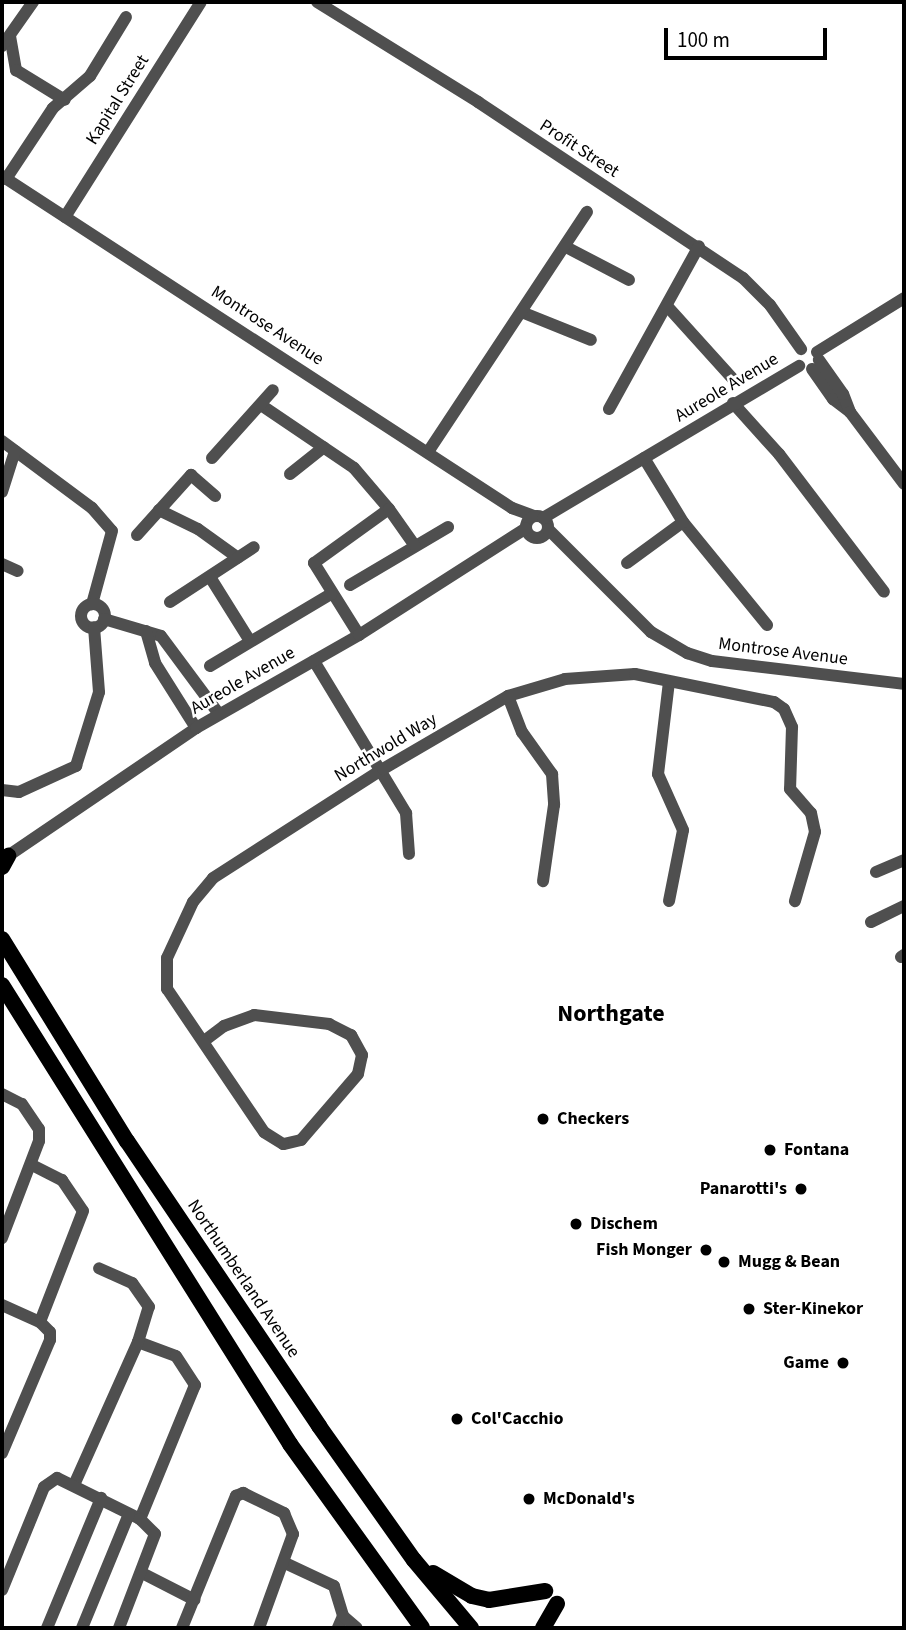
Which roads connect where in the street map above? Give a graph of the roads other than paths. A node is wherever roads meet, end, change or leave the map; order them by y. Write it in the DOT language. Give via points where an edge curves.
graph roads {
  1 [pos="33,2"];
  2 [pos="201,2"];
  3 [pos="317,2"];
  4 [pos="126,17"];
  5 [pos="6,41"];
  6 [pos="65,100"];
  7 [pos="4,178"];
  8 [pos="587,212"];
  9 [pos="65,217"];
  10 [pos="699,246"];
  11 [pos="566,247"];
  12 [pos="629,280"];
  13 [pos="904,298"];
  14 [pos="667,306"];
  15 [pos="524,313"];
  16 [pos="591,340"];
  17 [pos="801,349"];
  18 [pos="816,360"];
  19 [pos="799,366"];
  20 [pos="732,377"];
  21 [pos="273,390"];
  22 [pos="733,403"];
  23 [pos="261,405"];
  24 [pos="608,409"];
  25 [pos="2,441"];
  26 [pos="324,447"];
  27 [pos="16,451"];
  28 [pos="428,452"];
  29 [pos="212,458"];
  30 [pos="644,458"];
  31 [pos="900,472"];
  32 [pos="290,474"];
  33 [pos="904,484"];
  34 [pos="2,492"];
  35 [pos="215,496"];
  36 [pos="389,509"];
  37 [pos="159,510"];
  38 [pos="683,522"];
  39 [pos="448,527"];
  40 [pos="537,527"];
  41 [pos="137,535"];
  42 [pos="415,546"];
  43 [pos="254,547"];
  44 [pos="238,558"];
  45 [pos="627,563"];
  46 [pos="2,564"];
  47 [pos="18,571"];
  48 [pos="210,577"];
  49 [pos="350,585"];
  50 [pos="884,592"];
  51 [pos="331,594"];
  52 [pos="170,602"];
  53 [pos="92,604"];
  54 [pos="99,623"];
  55 [pos="767,625"];
  56 [pos="146,631"];
  57 [pos="359,635"];
  58 [pos="250,641"];
  59 [pos="314,661"];
  60 [pos="210,666"];
  61 [pos="188,669"];
  62 [pos="669,682"];
  63 [pos="167,683"];
  64 [pos="904,684"];
  65 [pos="508,696"];
  66 [pos="219,714"];
  67 [pos="196,728"];
  68 [pos="383,769"];
  69 [pos="2,790"];
  70 [pos="409,854"];
  71 [pos="904,860"];
  72 [pos="4,861"];
  73 [pos="876,872"];
  74 [pos="542,881"];
  75 [pos="669,901"];
  76 [pos="795,901"];
  77 [pos="904,906"];
  78 [pos="871,922"];
  79 [pos="2,939"];
  80 [pos="2,985"];
  81 [pos="204,1041"];
  82 [pos="2,1094"];
  83 [pos="32,1165"];
  84 [pos="2,1238"];
  85 [pos="99,1268"];
  86 [pos="2,1305"];
  87 [pos="40,1322"];
  88 [pos="138,1342"];
  89 [pos="2,1453"];
  90 [pos="74,1485"];
  91 [pos="101,1498"];
  92 [pos="134,1517"];
  93 [pos="414,1560"];
  94 [pos="285,1563"];
  95 [pos="142,1573"];
  96 [pos="2,1590"];
  97 [pos="545,1591"];
  98 [pos="195,1600"];
  99 [pos="558,1604"];
  100 [pos="341,1622"];
  101 [pos="47,1628"];
  102 [pos="82,1628"];
  103 [pos="119,1628"];
  104 [pos="182,1628"];
  105 [pos="258,1628"];
  106 [pos="357,1628"];
  107 [pos="422,1628"];
  108 [pos="471,1628"];
  109 [pos="543,1628"];
  1 -- 5 [label="street"];
  2 -- 9 [label="street, Kapital Street"];
  3 -- 10 [label="street, Profit Street"];
  4 -- 6 [label="street" via="90,76"];
  5 -- 6 [label="street" via="16,70"];
  6 -- 7 [label="street" via="43,122"];
  7 -- 9 [label="street, Montrose Avenue"];
  8 -- 11 [label="street"];
  9 -- 28 [label="street, Montrose Avenue"];
  10 -- 14 [label="street"];
  10 -- 17 [label="street, Profit Street" via="743,278 770,305"];
  11 -- 12 [label="street"];
  11 -- 15 [label="street"];
  13 -- 18 [label="street"];
  14 -- 20 [label="street"];
  14 -- 24 [label="street"];
  15 -- 16 [label="street"];
  15 -- 28 [label="street"];
  17 -- 18 [label="street"];
  17 -- 19 [label="street"];
  18 -- 19 [label="street"];
  18 -- 31 [label="street" via="843,394 850,412"];
  19 -- 22 [label="street, Aureole Avenue"];
  21 -- 23 [label="street"];
  22 -- 30 [label="street, Aureole Avenue"];
  22 -- 50 [label="street" via="779,454"];
  23 -- 26 [label="street"];
  23 -- 29 [label="street"];
  25 -- 27 [label="street"];
  26 -- 32 [label="street"];
  26 -- 36 [label="street" via="354,468"];
  27 -- 34 [label="street"];
  27 -- 53 [label="street" via="92,508 112,531"];
  28 -- 40 [label="street, Montrose Avenue"];
  30 -- 38 [label="street"];
  30 -- 40 [label="street, Aureole Avenue"];
  31 -- 33 [label="street"];
  35 -- 37 [label="street" via="191,475"];
  36 -- 42 [label="street"];
  36 -- 51 [label="street" via="314,563"];
  37 -- 41 [label="street"];
  37 -- 44 [label="street" via="198,529"];
  38 -- 45 [label="street"];
  38 -- 55 [label="street"];
  39 -- 42 [label="street"];
  40 -- 57 [label="street, Aureole Avenue"];
  40 -- 64 [label="street, Montrose Avenue" via="651,632 687,653 712,662"];
  42 -- 49 [label="street"];
  43 -- 44 [label="street"];
  44 -- 48 [label="street"];
  46 -- 47 [label="street"];
  48 -- 52 [label="street"];
  48 -- 58 [label="street"];
  51 -- 57 [label="street"];
  51 -- 58 [label="street"];
  53 -- 54 [label="street" via="103,610"];
  53 -- 54 [label="street" via="82,617"];
  54 -- 56 [label="street"];
  54 -- 69 [label="street" via="99,692 76,766 19,792"];
  56 -- 61 [label="street" via="161,636"];
  56 -- 63 [label="street" via="155,663"];
  57 -- 59 [label="street, Aureole Avenue"];
  58 -- 60 [label="street"];
  59 -- 66 [label="street, Aureole Avenue"];
  59 -- 68 [label="street"];
  61 -- 63 [label="street"];
  61 -- 66 [label="street"];
  62 -- 65 [label="street, Northwold Way" via="615,672 565,679"];
  62 -- 75 [label="street" via="658,774 683,830"];
  62 -- 76 [label="street, Northwold Way" via="774,702 790,717 790,789 814,819 810,857"];
  63 -- 67 [label="street"];
  65 -- 68 [label="street, Northwold Way"];
  65 -- 74 [label="street" via="522,733 552,774 554,805"];
  66 -- 67 [label="street, Aureole Avenue"];
  67 -- 72 [label="street, Aureole Avenue"];
  68 -- 70 [label="street" via="410,822"];
  68 -- 81 [label="street, Northwold Way" via="213,878 193,902 175,937 165,979 172,998"];
  71 -- 73 [label="street"];
  77 -- 78 [label="street"];
  79 -- 93 [label="main road, Northumberland Avenue" via="127,1141"];
  80 -- 107 [label="main road" via="289,1444"];
  81 -- 81 [label="street" via="223,1026 254,1015 329,1024 351,1035 362,1064 302,1140 283,1144 273,1141 253,1119"];
  82 -- 83 [label="street" via="22,1104 39,1129"];
  83 -- 84 [label="street"];
  83 -- 87 [label="street" via="62,1180 83,1211"];
  85 -- 88 [label="street" via="132,1283 147,1301"];
  86 -- 87 [label="street"];
  87 -- 89 [label="street" via="50,1332 50,1340"];
  88 -- 90 [label="street"];
  88 -- 92 [label="street" via="176,1356 195,1385"];
  90 -- 91 [label="street"];
  90 -- 96 [label="street" via="57,1478 44,1487"];
  91 -- 92 [label="street"];
  91 -- 101 [label="street"];
  92 -- 95 [label="street" via="155,1534"];
  92 -- 102 [label="street"];
  93 -- 97 [label="main road" via="472,1596 510,1599"];
  93 -- 108 [label="main road, Northumberland Avenue"];
  94 -- 98 [label="street" via="293,1535 284,1513 243,1493 236,1496"];
  94 -- 100 [label="street" via="334,1586"];
  94 -- 105 [label="street"];
  95 -- 98 [label="street"];
  95 -- 103 [label="street"];
  98 -- 104 [label="street"];
  99 -- 109 [label="main road"];
  100 -- 106 [label="street"];
}
